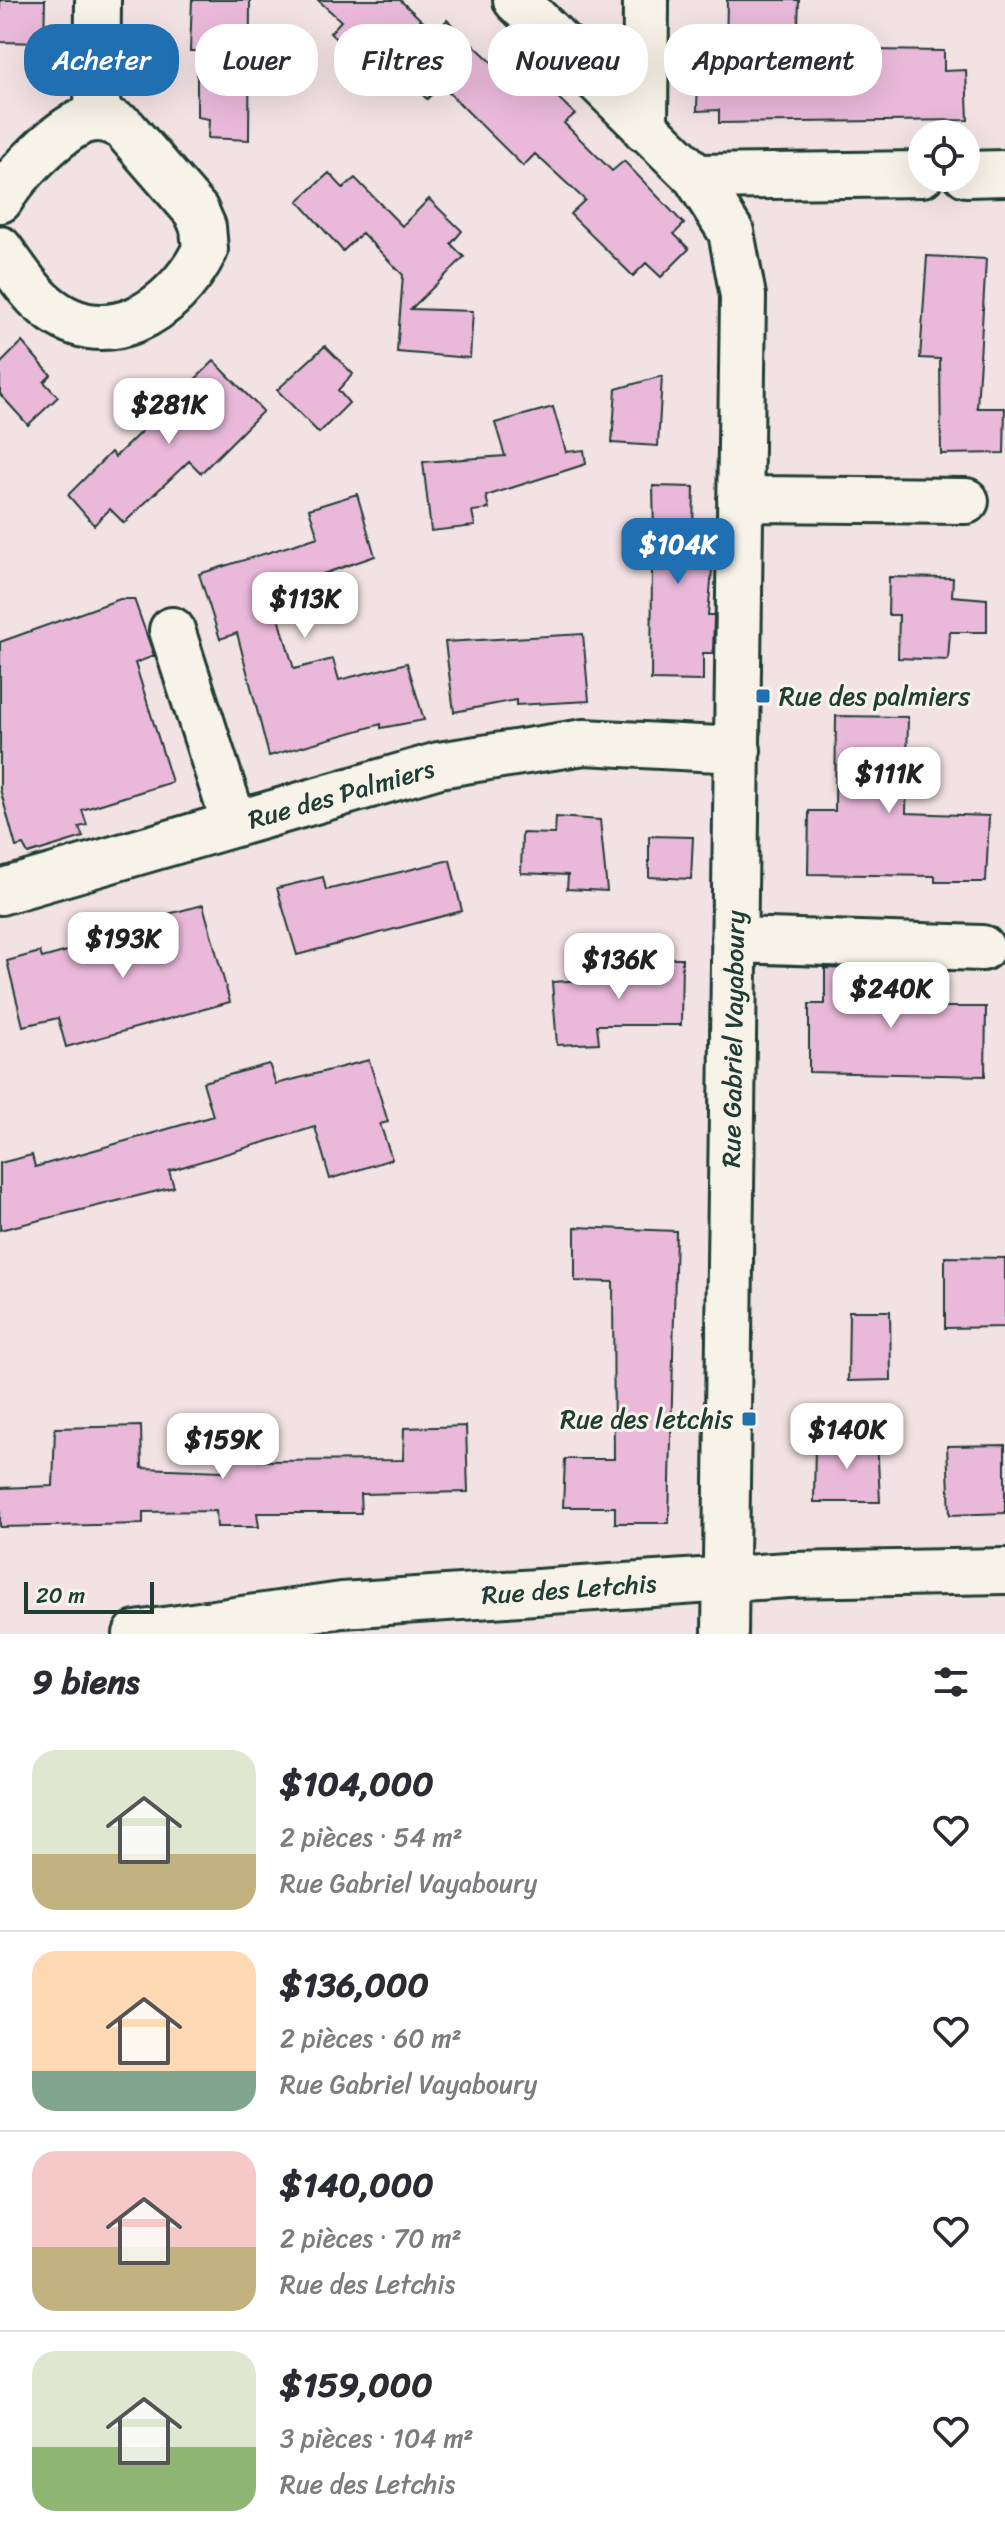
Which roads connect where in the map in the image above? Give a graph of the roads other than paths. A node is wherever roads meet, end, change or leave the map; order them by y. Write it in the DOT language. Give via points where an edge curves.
graph roads {
  1 [pos="98,0"];
  2 [pos="516,0"];
  3 [pos="646,0"];
  4 [pos="97,118"];
  5 [pos="645,129"];
  6 [pos="1005,173"];
  7 [pos="908,174"];
  8 [pos="980,174"];
  9 [pos="696,177"];
  10 [pos="0,200"];
  11 [pos="0,249"];
  12 [pos="740,499"];
  13 [pos="966,501"];
  14 [pos="172,630"];
  15 [pos="738,750"];
  16 [pos="234,823"];
  17 [pos="0,892"];
  18 [pos="734,940"];
  19 [pos="982,948"];
  20 [pos="1005,1571"];
  21 [pos="725,1579"];
  22 [pos="136,1634"];
  23 [pos="725,1634"];
  1 -- 4 [label="street"];
  2 -- 5 [label="street, Rue Gabriel Vayaboury"];
  3 -- 5 [label="street"];
  4 -- 10 [label="street" via="69,127 9,184"];
  4 -- 11 [label="street" via="124,128 196,211 205,250 197,266 144,319 111,327 79,322 41,302"];
  5 -- 9 [label="street, Rue Gabriel Vayaboury"];
  6 -- 8 [label="street"];
  7 -- 9 [label="street"];
  9 -- 12 [label="street, Rue Gabriel Vayaboury" via="731,232 743,296"];
  12 -- 13 [label="street"];
  12 -- 15 [label="street, Rue Gabriel Vayaboury"];
  14 -- 16 [label="street"];
  15 -- 16 [label="street, Rue des Palmiers" via="584,742 439,765"];
  15 -- 18 [label="street, Rue Gabriel Vayaboury"];
  16 -- 17 [label="street, Rue des Palmiers"];
  18 -- 19 [label="street"];
  18 -- 21 [label="street, Rue Gabriel Vayaboury"];
  20 -- 21 [label="street, Rue des Letchis"];
  21 -- 22 [label="street, Rue des Letchis" via="342,1605"];
  21 -- 23 [label="street, Rue Gabriel Vayaboury"];
}
